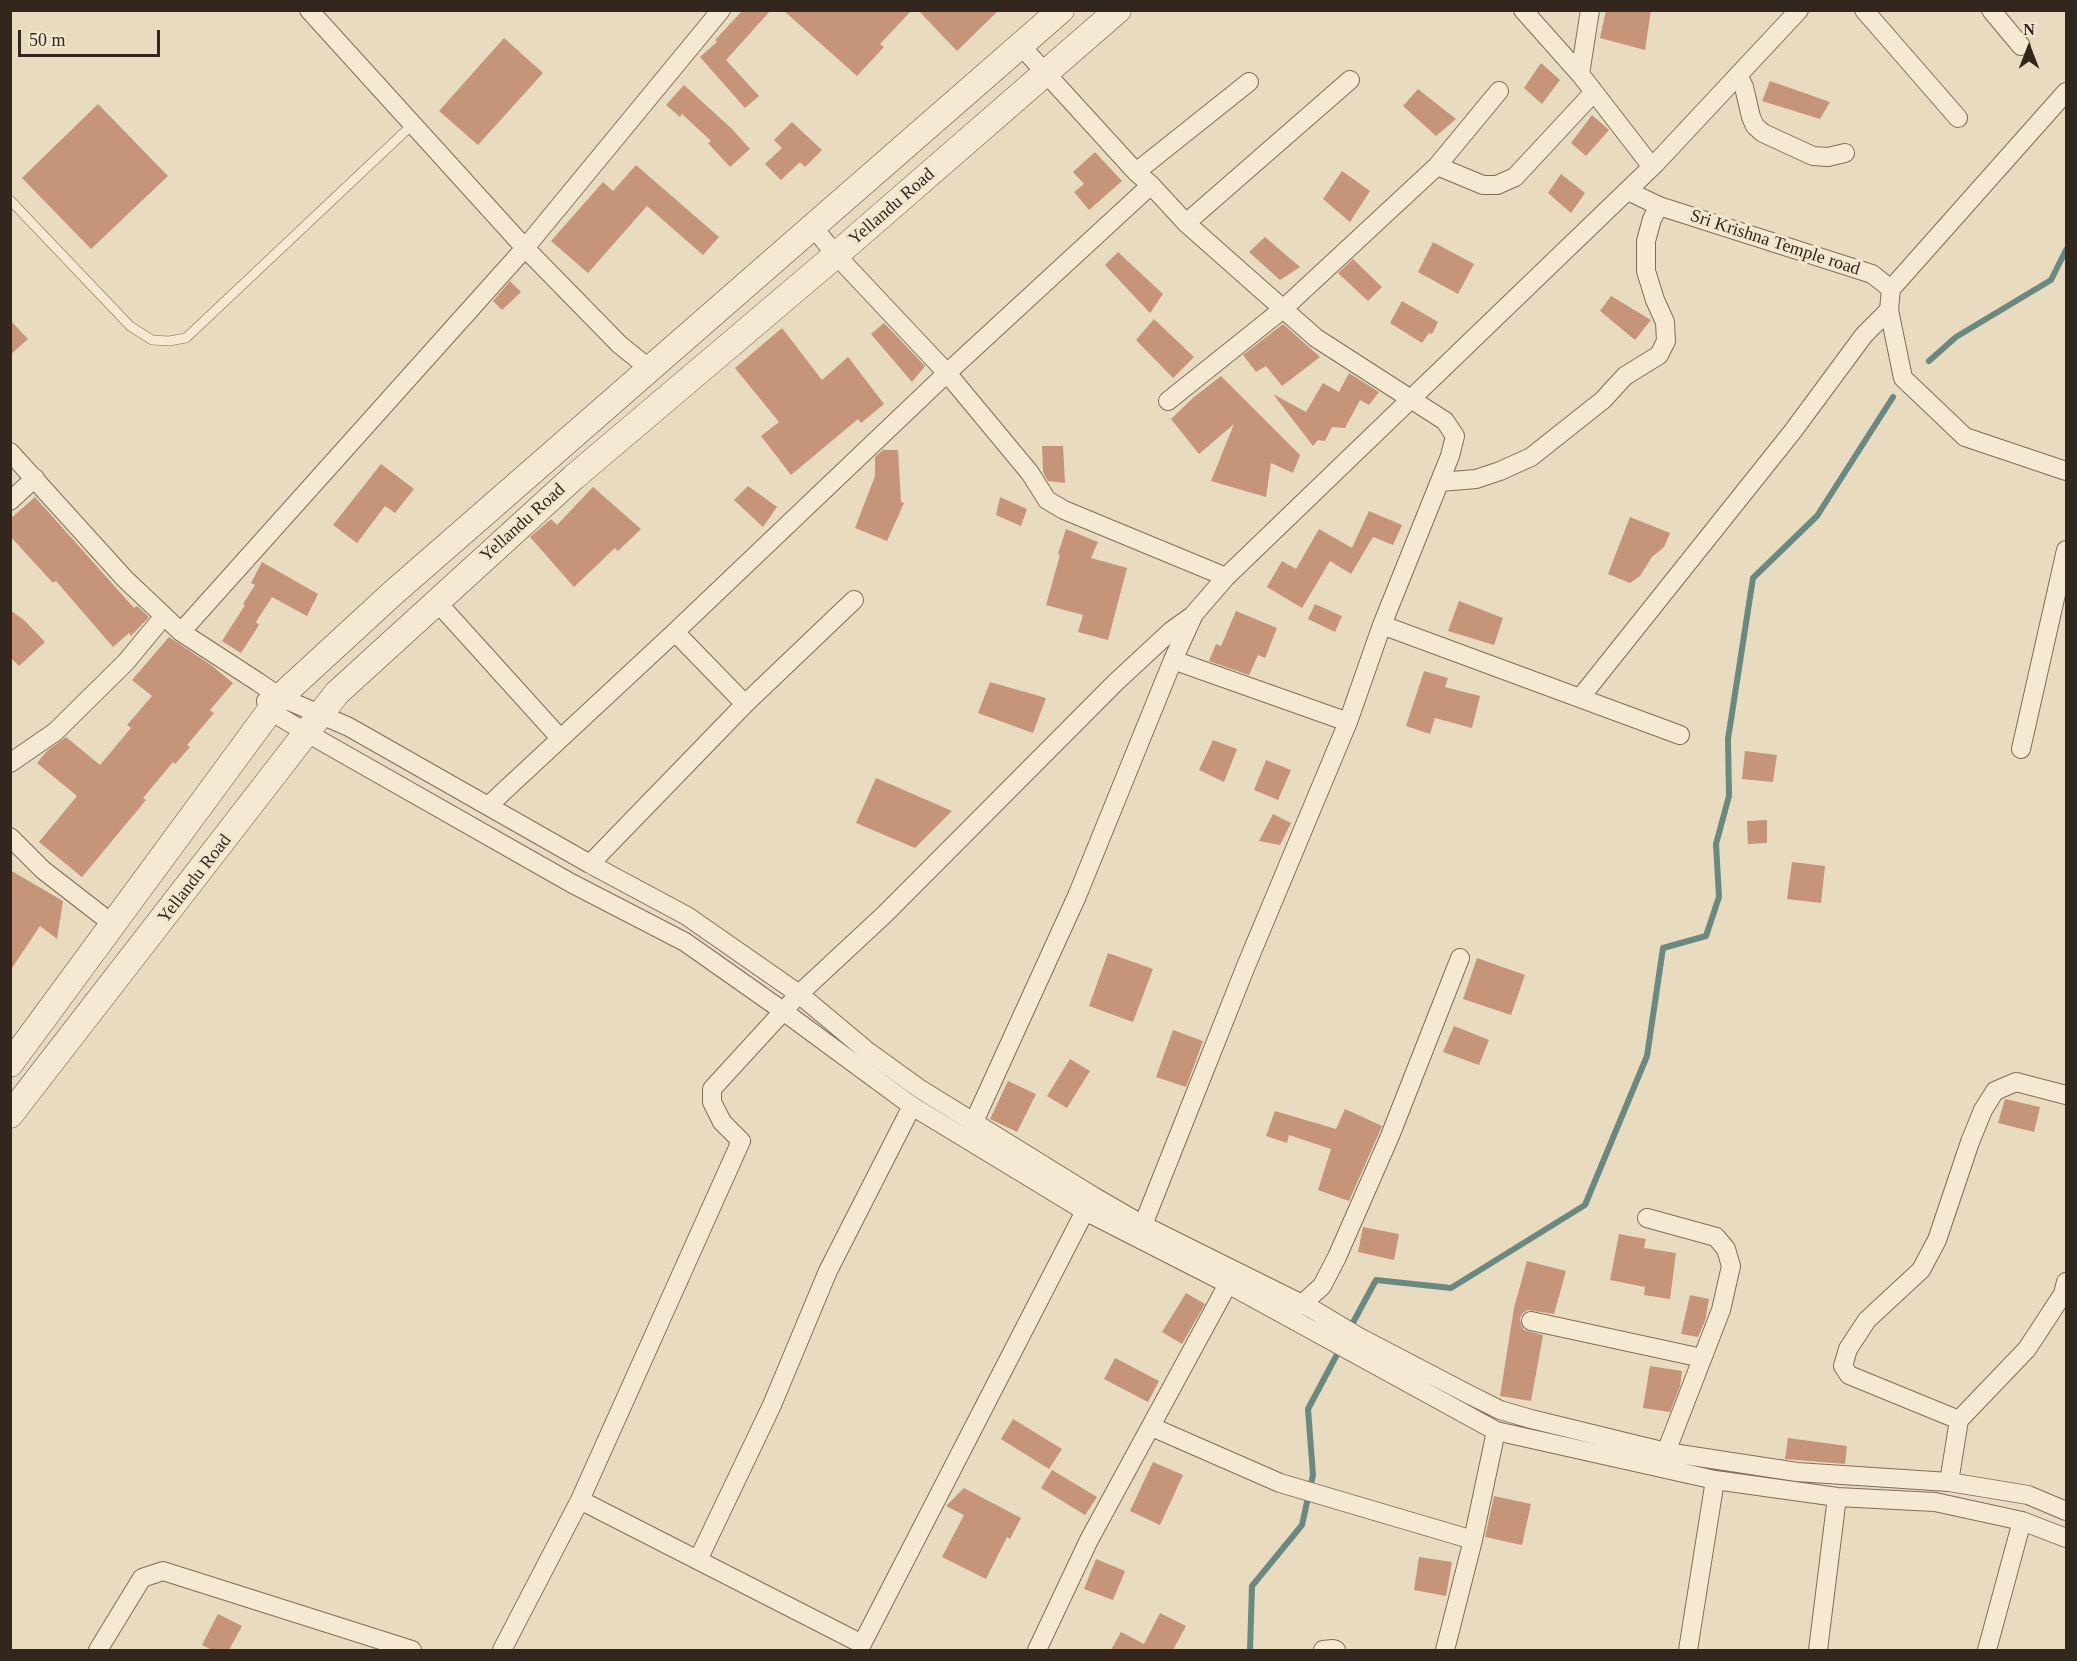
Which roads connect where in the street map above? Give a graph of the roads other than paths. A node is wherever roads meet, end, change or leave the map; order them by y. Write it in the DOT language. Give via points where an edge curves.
graph roads {
  1 [pos="309,10"];
  2 [pos="721,10"];
  3 [pos="1061,10"];
  4 [pos="1118,10"];
  5 [pos="1523,10"];
  6 [pos="1590,10"];
  7 [pos="1799,10"];
  8 [pos="1864,10"];
  9 [pos="1991,10"];
  10 [pos="1021,46"];
  11 [pos="2021,46"];
  12 [pos="1045,74"];
  13 [pos="1580,74"];
  14 [pos="1738,75"];
  15 [pos="1350,80"];
  16 [pos="1249,82"];
  17 [pos="1499,91"];
  18 [pos="1594,92"];
  19 [pos="2067,92"];
  20 [pos="1958,118"];
  21 [pos="413,124"];
  22 [pos="1845,153"];
  23 [pos="1437,166"];
  24 [pos="1652,167"];
  25 [pos="1136,172"];
  26 [pos="1151,185"];
  27 [pos="1628,191"];
  28 [pos="10,200"];
  29 [pos="1659,206"];
  30 [pos="1186,223"];
  31 [pos="813,227"];
  32 [pos="525,248"];
  33 [pos="836,255"];
  34 [pos="1891,289"];
  35 [pos="1283,309"];
  36 [pos="1888,310"];
  37 [pos="650,369"];
  38 [pos="947,373"];
  39 [pos="1409,400"];
  40 [pos="1168,401"];
  41 [pos="10,452"];
  42 [pos="2067,471"];
  43 [pos="34,478"];
  44 [pos="1440,482"];
  45 [pos="10,501"];
  46 [pos="2067,550"];
  47 [pos="1226,577"];
  48 [pos="854,600"];
  49 [pos="437,602"];
  50 [pos="1194,614"];
  51 [pos="164,616"];
  52 [pos="1382,625"];
  53 [pos="181,632"];
  54 [pos="675,632"];
  55 [pos="1173,660"];
  56 [pos="1580,698"];
  57 [pos="275,704"];
  58 [pos="745,704"];
  59 [pos="1348,722"];
  60 [pos="314,724"];
  61 [pos="1680,735"];
  62 [pos="560,738"];
  63 [pos="2021,748"];
  64 [pos="10,763"];
  65 [pos="488,806"];
  66 [pos="10,837"];
  67 [pos="590,864"];
  68 [pos="114,925"];
  69 [pos="1460,958"];
  70 [pos="799,994"];
  71 [pos="783,1011"];
  72 [pos="10,1064"];
  73 [pos="2067,1095"];
  74 [pos="912,1106"];
  75 [pos="10,1115"];
  76 [pos="973,1124"];
  77 [pos="1085,1211"];
  78 [pos="1647,1218"];
  79 [pos="1143,1225"];
  80 [pos="2067,1282"];
  81 [pos="1228,1284"];
  82 [pos="1308,1307"];
  83 [pos="1532,1321"];
  84 [pos="1356,1346"];
  85 [pos="1702,1358"];
  86 [pos="1959,1420"];
  87 [pos="1152,1427"];
  88 [pos="1496,1431"];
  89 [pos="1666,1452"];
  90 [pos="1715,1480"];
  91 [pos="1949,1482"];
  92 [pos="1837,1497"];
  93 [pos="580,1500"];
  94 [pos="2067,1510"];
  95 [pos="2022,1521"];
  96 [pos="2067,1538"];
  97 [pos="1473,1540"];
  98 [pos="698,1560"];
  99 [pos="860,1647"];
  100 [pos="98,1650"];
  101 [pos="410,1650"];
  102 [pos="502,1650"];
  103 [pos="1037,1650"];
  104 [pos="1323,1650"];
  105 [pos="1336,1650"];
  106 [pos="1445,1650"];
  107 [pos="1688,1650"];
  108 [pos="1818,1650"];
  109 [pos="1987,1650"];
  1 -- 21 [label="street"];
  2 -- 32 [label="street"];
  3 -- 10 [label="main road, Yellandu Road"];
  4 -- 12 [label="main road, Yellandu Road"];
  5 -- 13 [label="street"];
  6 -- 13 [label="street"];
  7 -- 14 [label="street"];
  8 -- 20 [label="street"];
  9 -- 11 [label="street"];
  10 -- 12 [label="street"];
  10 -- 31 [label="main road, Yellandu Road"];
  12 -- 25 [label="street"];
  12 -- 33 [label="main road, Yellandu Road"];
  13 -- 18 [label="street"];
  14 -- 22 [label="street" via="1751,117 1763,133 1813,156"];
  14 -- 24 [label="street"];
  15 -- 30 [label="street"];
  16 -- 25 [label="street"];
  17 -- 23 [label="street"];
  18 -- 23 [label="street" via="1515,177 1497,185 1484,185"];
  18 -- 24 [label="street"];
  19 -- 34 [label="street"];
  21 -- 28 [label="lane" via="186,338 152,340 130,326"];
  21 -- 32 [label="street"];
  23 -- 35 [label="street"];
  24 -- 27 [label="street"];
  25 -- 26 [label="street"];
  26 -- 30 [label="street"];
  26 -- 38 [label="street"];
  27 -- 29 [label="street, Sri Krishna Temple road"];
  27 -- 39 [label="street"];
  29 -- 34 [label="street, Sri Krishna Temple road" via="1872,274"];
  29 -- 44 [label="street" via="1646,241 1646,271 1665,322 1666,341 1659,355 1625,376 1603,400 1531,457 1476,479"];
  30 -- 35 [label="street"];
  31 -- 33 [label="street"];
  31 -- 37 [label="main road, Yellandu Road"];
  32 -- 37 [label="street" via="620,345"];
  32 -- 53 [label="street"];
  33 -- 38 [label="street"];
  33 -- 49 [label="main road, Yellandu Road" via="574,477"];
  34 -- 36 [label="street"];
  35 -- 39 [label="street" via="1316,338"];
  35 -- 40 [label="street"];
  36 -- 42 [label="street" via="1903,378 1965,437"];
  36 -- 56 [label="street" via="1864,335 1793,431"];
  37 -- 57 [label="main road, Yellandu Road" via="393,593"];
  38 -- 47 [label="street" via="1030,473 1047,500"];
  38 -- 54 [label="street"];
  39 -- 44 [label="street" via="1445,422 1455,436"];
  39 -- 47 [label="street"];
  41 -- 43 [label="street"];
  43 -- 45 [label="street"];
  43 -- 51 [label="street" via="125,579"];
  44 -- 52 [label="street"];
  46 -- 63 [label="street"];
  47 -- 50 [label="street"];
  48 -- 58 [label="street"];
  49 -- 60 [label="main road, Yellandu Road" via="337,693"];
  49 -- 62 [label="street"];
  50 -- 55 [label="street"];
  50 -- 70 [label="street" via="1116,682 885,914"];
  51 -- 53 [label="street"];
  51 -- 64 [label="street" via="126,662 55,732"];
  52 -- 56 [label="street"];
  52 -- 59 [label="street"];
  53 -- 57 [label="street" via="258,682"];
  54 -- 58 [label="street"];
  54 -- 62 [label="street"];
  55 -- 59 [label="street"];
  55 -- 76 [label="street" via="1077,896"];
  56 -- 61 [label="street"];
  57 -- 60 [label="street"];
  57 -- 60 [label="street"];
  57 -- 68 [label="main road, Yellandu Road"];
  58 -- 67 [label="street"];
  59 -- 79 [label="street"];
  60 -- 65 [label="street" via="434,774"];
  60 -- 71 [label="street" via="571,883 685,942"];
  60 -- 75 [label="main road, Yellandu Road"];
  62 -- 65 [label="street"];
  65 -- 67 [label="street"];
  66 -- 68 [label="street" via="43,870"];
  67 -- 70 [label="street" via="687,915"];
  68 -- 72 [label="main road, Yellandu Road"];
  69 -- 82 [label="street" via="1390,1136 1337,1257"];
  70 -- 71 [label="street"];
  70 -- 76 [label="street" via="866,1050"];
  71 -- 74 [label="street"];
  71 -- 93 [label="street" via="712,1089 712,1102 722,1122 741,1141"];
  73 -- 86 [label="street" via="2016,1082 1995,1091 1983,1110 1937,1240 1921,1270 1867,1320 1848,1349 1843,1366 1849,1375"];
  74 -- 77 [label="street"];
  74 -- 98 [label="street" via="828,1271 772,1405"];
  76 -- 79 [label="street"];
  77 -- 81 [label="street"];
  77 -- 99 [label="street"];
  78 -- 85 [label="street" via="1716,1237 1726,1249 1731,1266 1721,1310"];
  79 -- 82 [label="street"];
  80 -- 86 [label="street" via="2027,1349"];
  81 -- 84 [label="street" via="1305,1327"];
  81 -- 87 [label="street"];
  82 -- 84 [label="street"];
  83 -- 85 [label="street"];
  84 -- 88 [label="street"];
  84 -- 89 [label="street" via="1500,1410"];
  85 -- 89 [label="street"];
  86 -- 91 [label="street"];
  87 -- 97 [label="street" via="1280,1483"];
  87 -- 103 [label="street" via="1089,1540"];
  88 -- 90 [label="street"];
  88 -- 97 [label="street"];
  89 -- 91 [label="street" via="1797,1472"];
  90 -- 92 [label="street"];
  90 -- 107 [label="street"];
  91 -- 94 [label="street" via="2028,1495"];
  92 -- 95 [label="street" via="1935,1502"];
  92 -- 108 [label="street"];
  93 -- 98 [label="street"];
  93 -- 102 [label="street"];
  95 -- 96 [label="street"];
  95 -- 109 [label="street"];
  97 -- 106 [label="street"];
  98 -- 99 [label="street"];
  100 -- 101 [label="street" via="141,1578 163,1571"];
  104 -- 105 [label="street"];
}
